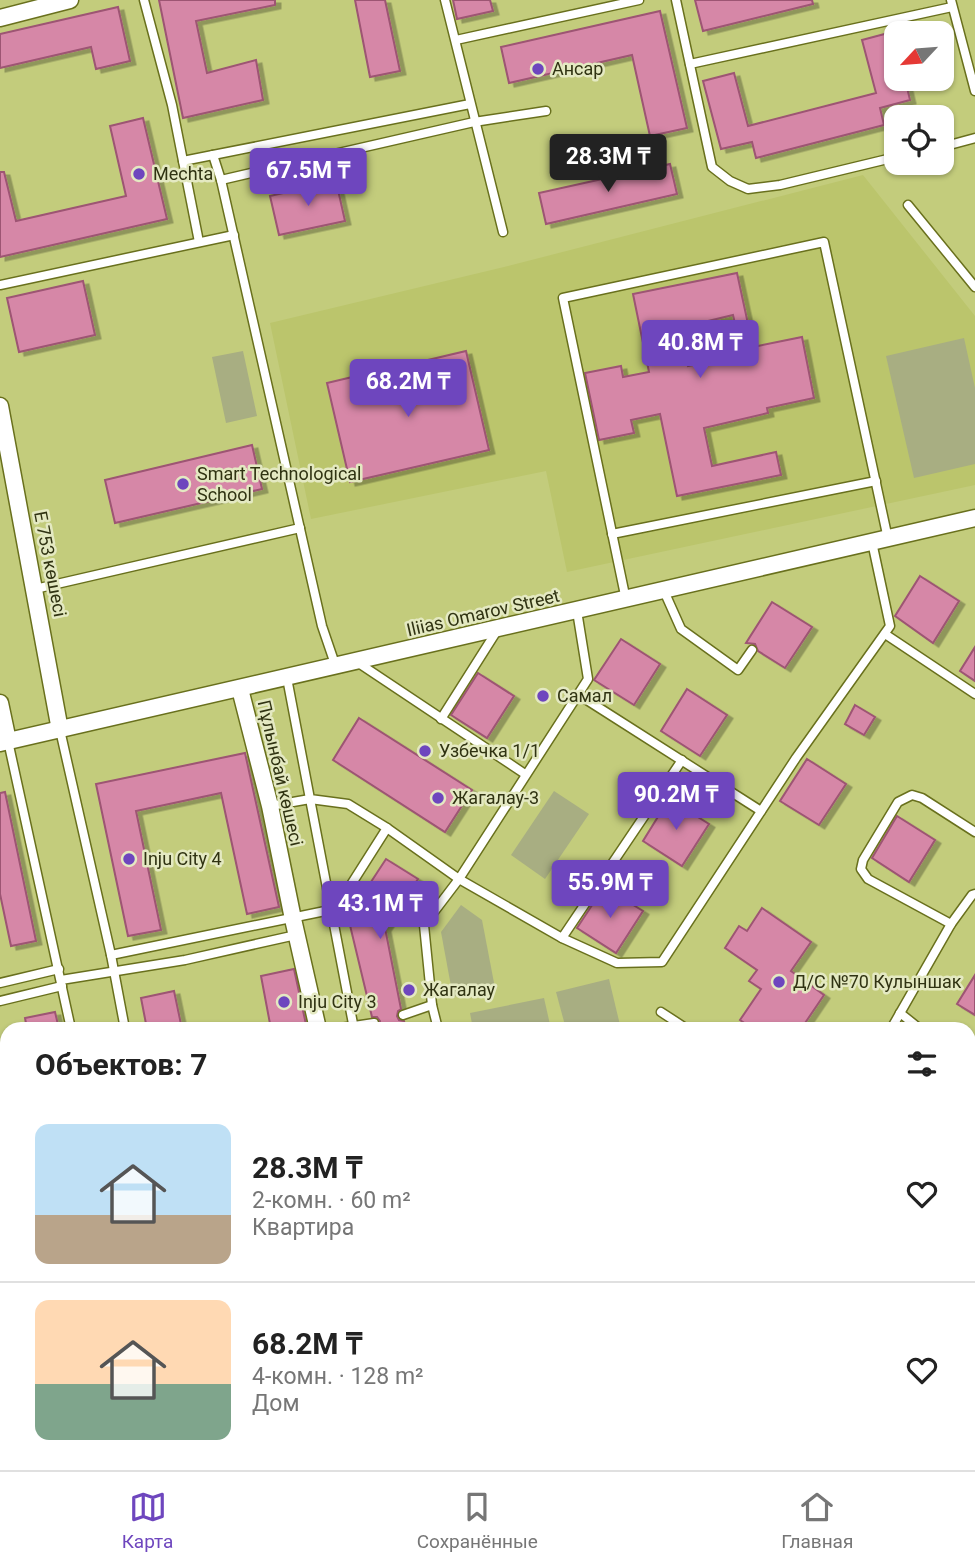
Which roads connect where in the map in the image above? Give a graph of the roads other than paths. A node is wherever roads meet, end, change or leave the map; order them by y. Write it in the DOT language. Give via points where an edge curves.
graph roads {
  1 [pos="70,0"];
  2 [pos="144,0"];
  3 [pos="445,0"];
  4 [pos="639,0"];
  5 [pos="676,0"];
  6 [pos="952,4"];
  7 [pos="0,18"];
  8 [pos="456,40"];
  9 [pos="690,64"];
  10 [pos="975,91"];
  11 [pos="470,104"];
  12 [pos="546,111"];
  13 [pos="474,122"];
  14 [pos="975,138"];
  15 [pos="954,144"];
  16 [pos="213,155"];
  17 [pos="183,161"];
  18 [pos="884,161"];
  19 [pos="221,180"];
  20 [pos="908,205"];
  21 [pos="503,232"];
  22 [pos="234,235"];
  23 [pos="199,242"];
  24 [pos="0,285"];
  25 [pos="975,287"];
  26 [pos="0,406"];
  27 [pos="876,481"];
  28 [pos="975,518"];
  29 [pos="300,528"];
  30 [pos="612,534"];
  31 [pos="888,538"];
  32 [pos="872,542"];
  33 [pos="35,589"];
  34 [pos="664,591"];
  35 [pos="625,600"];
  36 [pos="577,611"];
  37 [pos="498,629"];
  38 [pos="885,634"];
  39 [pos="752,650"];
  40 [pos="357,662"];
  41 [pos="336,667"];
  42 [pos="287,678"];
  43 [pos="240,689"];
  44 [pos="975,694"];
  45 [pos="579,695"];
  46 [pos="0,703"];
  47 [pos="441,719"];
  48 [pos="60,730"];
  49 [pos="4,742"];
  50 [pos="682,760"];
  51 [pos="525,774"];
  52 [pos="310,799"];
  53 [pos="270,806"];
  54 [pos="761,811"];
  55 [pos="387,828"];
  56 [pos="975,832"];
  57 [pos="459,879"];
  58 [pos="974,893"];
  59 [pos="330,910"];
  60 [pos="951,924"];
  61 [pos="295,927"];
  62 [pos="562,939"];
  63 [pos="181,941"];
  64 [pos="111,955"];
  65 [pos="185,960"];
  66 [pos="59,969"];
  67 [pos="114,972"];
  68 [pos="0,983"];
  69 [pos="62,983"];
  70 [pos="0,1001"];
  71 [pos="432,1005"];
  72 [pos="661,1012"];
  73 [pos="900,1013"];
  74 [pos="403,1015"];
  75 [pos="70,1022"];
  76 [pos="124,1022"];
  77 [pos="316,1022"];
  78 [pos="353,1022"];
  79 [pos="436,1022"];
  80 [pos="676,1022"];
  81 [pos="895,1022"];
  82 [pos="911,1022"];
  1 -- 7 [label="street"];
  2 -- 17 [label="lane"];
  3 -- 8 [label="lane"];
  4 -- 8 [label="lane"];
  5 -- 9 [label="lane"];
  6 -- 9 [label="lane"];
  6 -- 10 [label="lane"];
  8 -- 11 [label="lane"];
  9 -- 18 [label="lane" via="712,167 730,181 748,189 780,185"];
  11 -- 13 [label="lane"];
  11 -- 16 [label="lane"];
  12 -- 13 [label="lane"];
  13 -- 19 [label="lane"];
  13 -- 21 [label="lane"];
  14 -- 15 [label="lane"];
  16 -- 17 [label="lane"];
  16 -- 19 [label="lane"];
  17 -- 23 [label="lane"];
  19 -- 22 [label="lane"];
  20 -- 25 [label="lane"];
  22 -- 23 [label="lane"];
  22 -- 29 [label="lane"];
  23 -- 24 [label="lane"];
  26 -- 33 [label="street, Е 753 көшесі"];
  27 -- 30 [label="lane"];
  27 -- 30 [label="lane" via="824,242 563,298"];
  27 -- 31 [label="lane"];
  28 -- 31 [label="street, Iliias Omarov Street"];
  29 -- 33 [label="lane"];
  29 -- 41 [label="lane"];
  30 -- 35 [label="lane"];
  31 -- 32 [label="street, Iliias Omarov Street"];
  32 -- 34 [label="street, Iliias Omarov Street"];
  32 -- 38 [label="lane" via="890,626"];
  33 -- 48 [label="street, Е 753 көшесі"];
  34 -- 35 [label="street, Iliias Omarov Street"];
  34 -- 39 [label="lane" via="681,629 738,670"];
  35 -- 36 [label="street, Iliias Omarov Street"];
  36 -- 37 [label="street, Iliias Omarov Street"];
  36 -- 45 [label="lane" via="588,679"];
  37 -- 40 [label="street, Iliias Omarov Street"];
  37 -- 47 [label="lane"];
  38 -- 44 [label="lane"];
  38 -- 54 [label="lane"];
  40 -- 41 [label="street, Iliias Omarov Street"];
  40 -- 47 [label="lane"];
  41 -- 42 [label="street, Iliias Omarov Street"];
  42 -- 43 [label="street, Iliias Omarov Street"];
  42 -- 52 [label="lane"];
  43 -- 48 [label="street, Iliias Omarov Street"];
  43 -- 53 [label="street, Пұлынбай көшесі"];
  45 -- 50 [label="lane"];
  45 -- 51 [label="lane"];
  46 -- 49 [label="street"];
  47 -- 51 [label="lane"];
  48 -- 49 [label="street, Iliias Omarov Street"];
  48 -- 64 [label="lane"];
  49 -- 66 [label="lane"];
  50 -- 54 [label="lane"];
  50 -- 62 [label="lane"];
  51 -- 57 [label="lane"];
  52 -- 53 [label="lane"];
  52 -- 55 [label="lane" via="348,804"];
  52 -- 59 [label="lane"];
  53 -- 61 [label="street, Пұлынбай көшесі"];
  54 -- 62 [label="lane" via="662,962 617,964"];
  55 -- 57 [label="lane"];
  55 -- 59 [label="lane"];
  56 -- 60 [label="lane" via="912,795 898,802 863,860 861,869 868,879"];
  57 -- 62 [label="lane"];
  57 -- 71 [label="lane" via="424,925"];
  58 -- 60 [label="lane"];
  59 -- 61 [label="lane"];
  59 -- 78 [label="lane"];
  60 -- 73 [label="lane"];
  61 -- 63 [label="lane"];
  61 -- 65 [label="lane"];
  61 -- 77 [label="street, Пұлынбай көшесі"];
  63 -- 64 [label="lane"];
  63 -- 65 [label="lane"];
  64 -- 67 [label="lane"];
  65 -- 67 [label="lane"];
  66 -- 68 [label="lane"];
  66 -- 69 [label="lane"];
  67 -- 69 [label="lane"];
  67 -- 76 [label="lane"];
  69 -- 70 [label="lane"];
  69 -- 75 [label="lane"];
  71 -- 74 [label="lane"];
  71 -- 79 [label="lane"];
  72 -- 80 [label="lane"];
  73 -- 81 [label="lane"];
  73 -- 82 [label="lane"];
}
